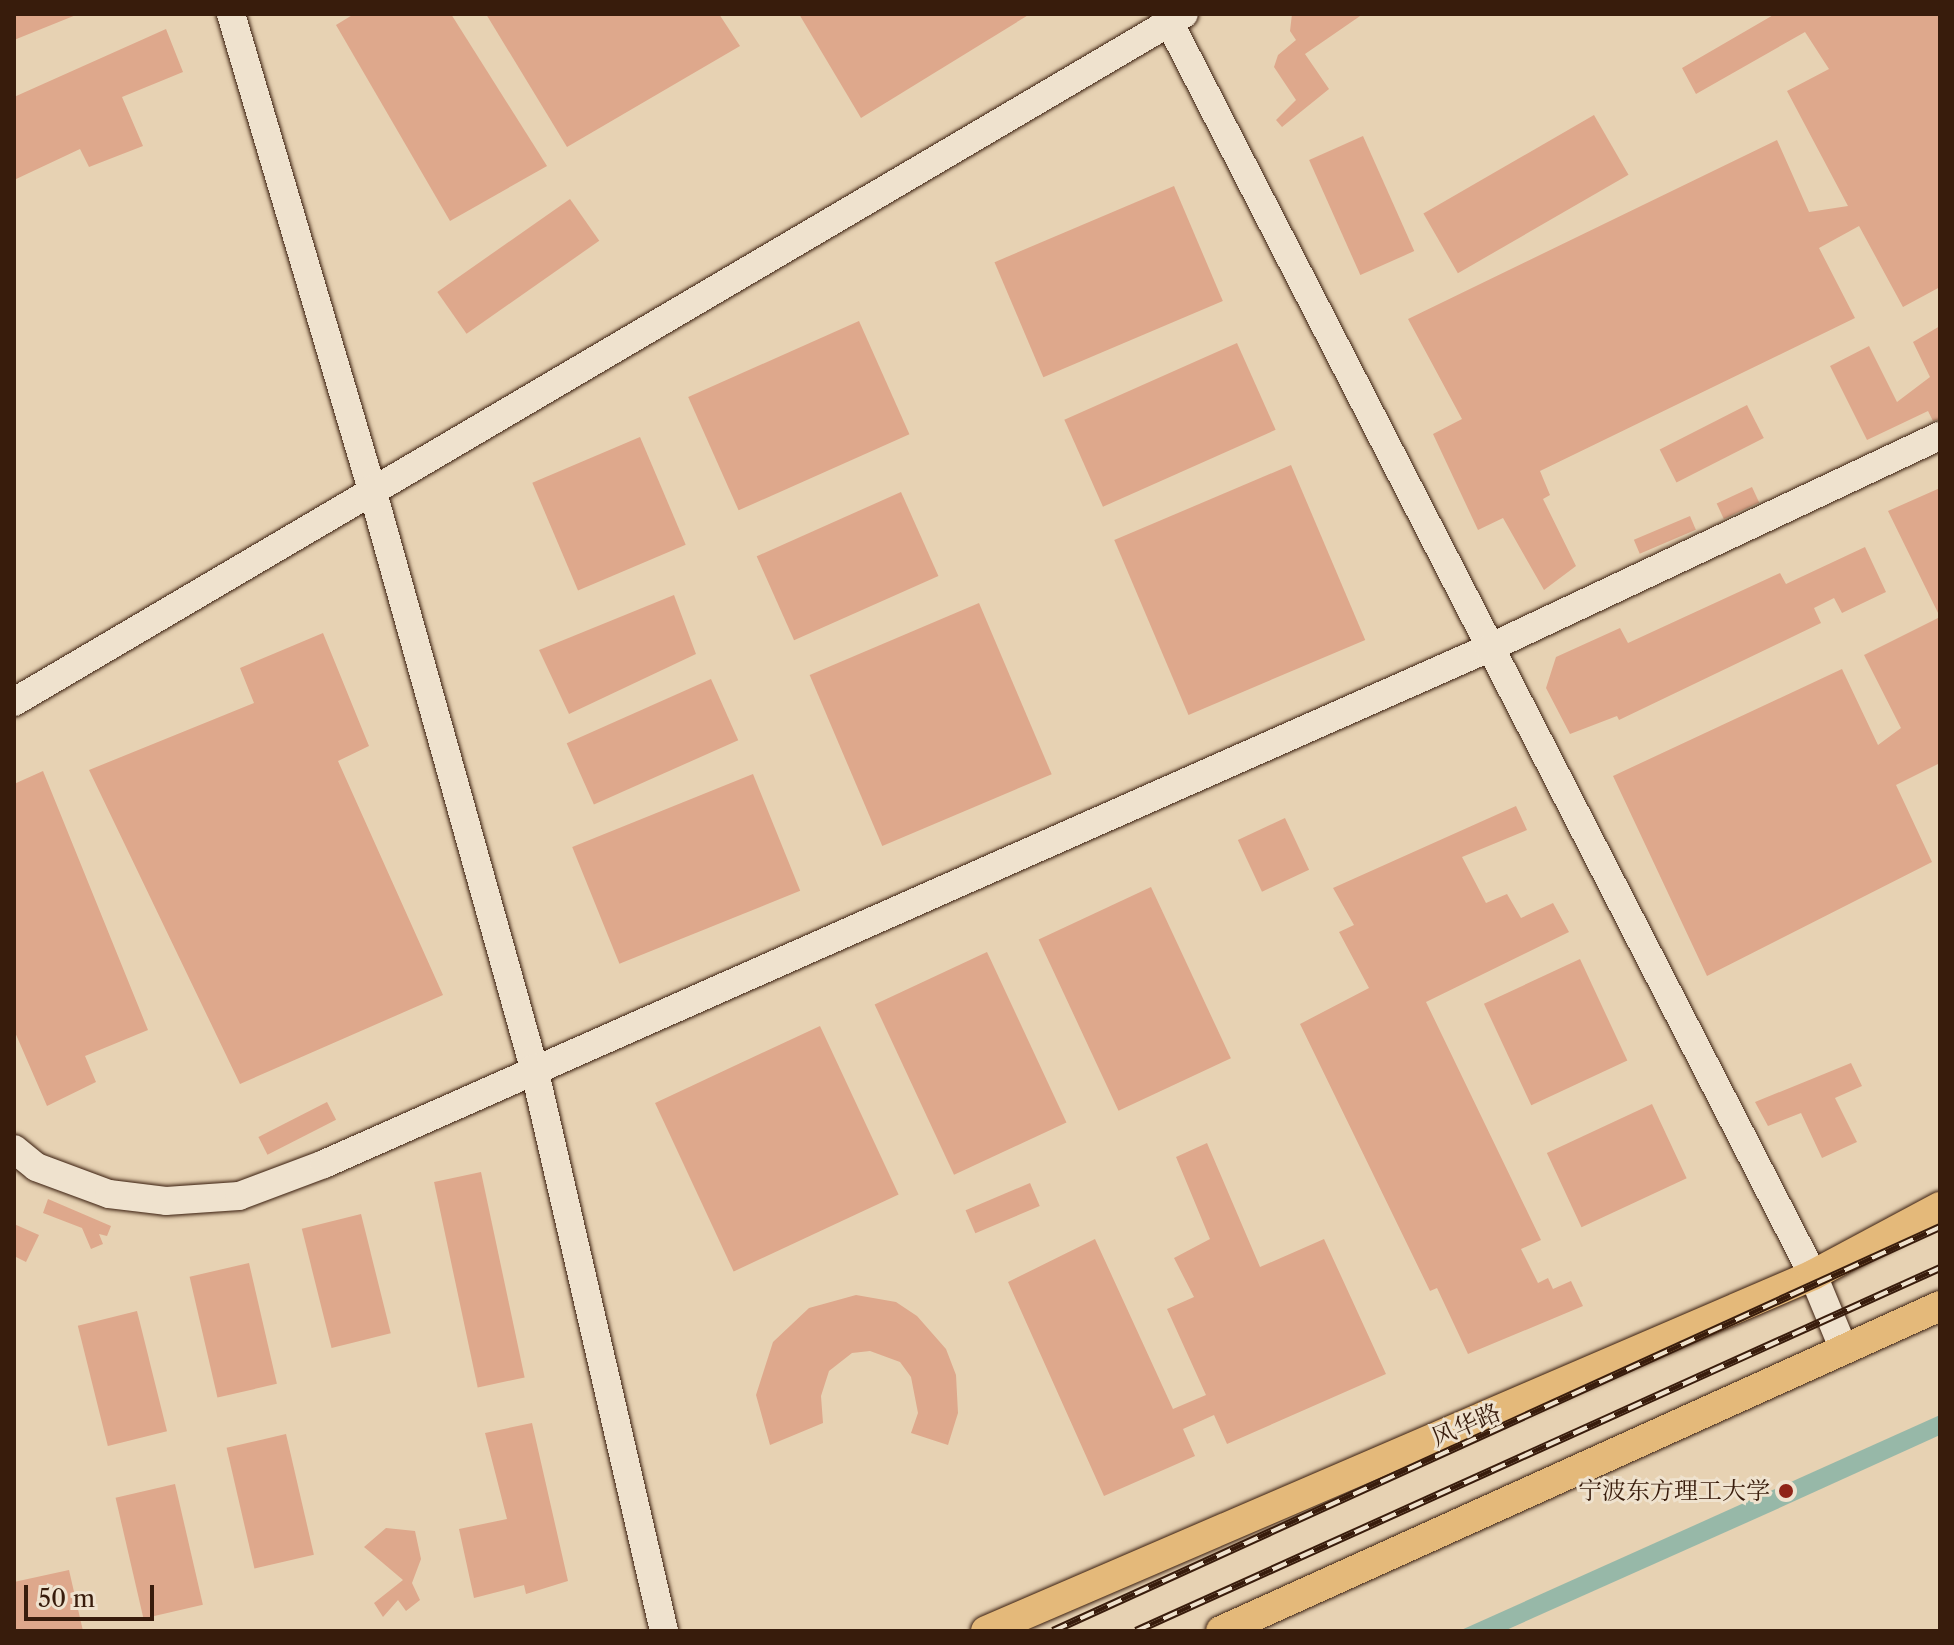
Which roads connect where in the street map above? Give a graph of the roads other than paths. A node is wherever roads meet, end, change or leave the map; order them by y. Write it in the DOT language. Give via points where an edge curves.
graph roads {
  1 [pos="231,14"];
  2 [pos="1173,17"];
  3 [pos="1940,436"];
  4 [pos="372,489"];
  5 [pos="1489,648"];
  6 [pos="14,702"];
  7 [pos="534,1068"];
  8 [pos="14,1149"];
  9 [pos="1940,1207"];
  10 [pos="1813,1275"];
  11 [pos="1940,1306"];
  12 [pos="1844,1350"];
  13 [pos="664,1631"];
  14 [pos="986,1631"];
  15 [pos="1221,1631"];
  1 -- 4 [label="street"];
  2 -- 4 [label="street"];
  2 -- 5 [label="street"];
  3 -- 5 [label="street"];
  4 -- 6 [label="street"];
  4 -- 7 [label="street"];
  5 -- 7 [label="street"];
  5 -- 10 [label="street"];
  7 -- 8 [label="street" via="324,1164 239,1196 166,1201 109,1194 36,1167"];
  7 -- 13 [label="street"];
  9 -- 10 [label="main road, 风华路"];
  10 -- 12 [label="street"];
  10 -- 14 [label="main road, 风华路"];
  11 -- 12 [label="main road"];
  12 -- 15 [label="main road"];
}
